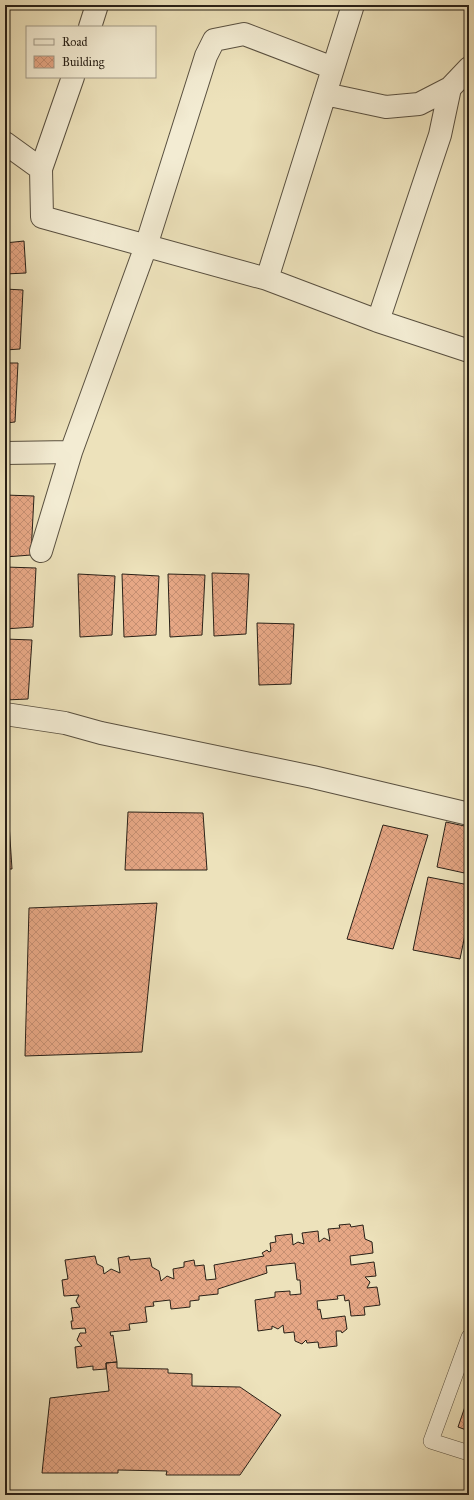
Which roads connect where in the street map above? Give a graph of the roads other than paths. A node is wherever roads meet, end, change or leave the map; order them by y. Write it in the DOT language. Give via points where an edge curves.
graph roads {
  1 [pos="97,5"];
  2 [pos="353,5"];
  3 [pos="90,26"];
  4 [pos="333,68"];
  5 [pos="469,68"];
  6 [pos="73,78"];
  7 [pos="450,88"];
  8 [pos="325,94"];
  9 [pos="5,143"];
  10 [pos="41,169"];
  11 [pos="146,246"];
  12 [pos="266,279"];
  13 [pos="378,321"];
  14 [pos="469,351"];
  15 [pos="71,452"];
  16 [pos="5,453"];
  17 [pos="41,551"];
  18 [pos="5,714"];
  19 [pos="469,814"];
  20 [pos="469,1337"];
  21 [pos="469,1453"];
  1 -- 3 [label="street"];
  2 -- 4 [label="street"];
  4 -- 8 [label="street"];
  4 -- 11 [label="street" via="244,34 214,40 206,56"];
  5 -- 7 [label="street"];
  6 -- 10 [label="street"];
  7 -- 8 [label="street" via="419,104 386,107"];
  7 -- 13 [label="street" via="440,135"];
  8 -- 12 [label="street"];
  9 -- 10 [label="street"];
  10 -- 11 [label="street" via="42,217"];
  11 -- 12 [label="street"];
  11 -- 15 [label="street"];
  12 -- 13 [label="street"];
  13 -- 14 [label="street"];
  15 -- 16 [label="street"];
  15 -- 17 [label="street"];
  18 -- 19 [label="street" via="65,723"];
  20 -- 21 [label="lane" via="431,1441"];
}
